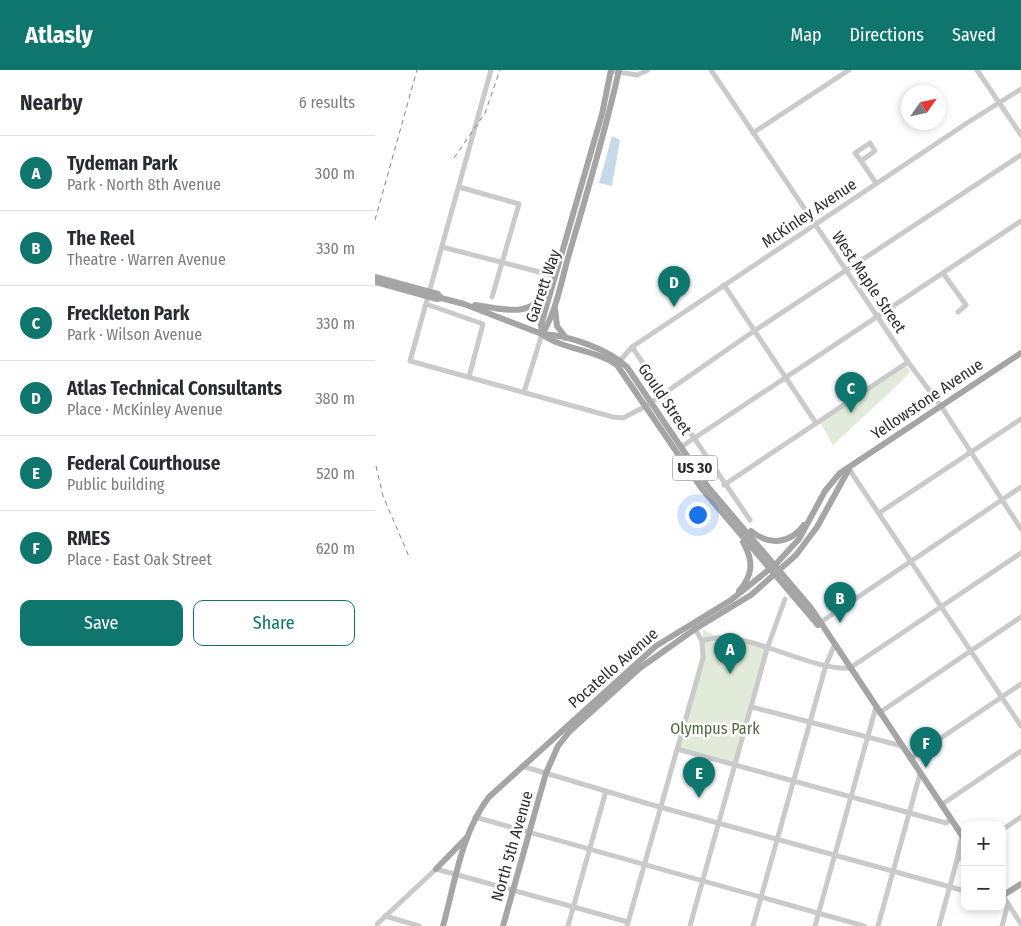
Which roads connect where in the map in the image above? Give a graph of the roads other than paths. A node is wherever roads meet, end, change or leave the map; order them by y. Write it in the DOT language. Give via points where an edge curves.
graph roads {
  1 [pos="491,70"];
  2 [pos="647,70"];
  3 [pos="711,70"];
  4 [pos="849,70"];
  5 [pos="977,70"];
  6 [pos="615,71"];
  7 [pos="1021,89"];
  8 [pos="1000,103"];
  9 [pos="753,133"];
  10 [pos="1021,135"];
  11 [pos="1021,155"];
  12 [pos="861,161"];
  13 [pos="877,183"];
  14 [pos="459,187"];
  15 [pos="1021,221"];
  16 [pos="815,225"];
  17 [pos="442,247"];
  18 [pos="502,262"];
  19 [pos="846,270"];
  20 [pos="943,273"];
  21 [pos="555,276"];
  22 [pos="375,277"];
  23 [pos="375,282"];
  24 [pos="724,285"];
  25 [pos="552,287"];
  26 [pos="492,296"];
  27 [pos="441,298"];
  28 [pos="555,300"];
  29 [pos="426,304"];
  30 [pos="464,304"];
  31 [pos="958,312"];
  32 [pos="878,317"];
  33 [pos="755,331"];
  34 [pos="542,334"];
  35 [pos="568,339"];
  36 [pos="632,348"];
  37 [pos="1021,353"];
  38 [pos="908,362"];
  39 [pos="618,363"];
  40 [pos="469,377"];
  41 [pos="786,378"];
  42 [pos="524,392"];
  43 [pos="663,393"];
  44 [pos="649,404"];
  45 [pos="941,406"];
  46 [pos="1021,420"];
  47 [pos="816,423"];
  48 [pos="694,439"];
  49 [pos="681,448"];
  50 [pos="972,452"];
  51 [pos="849,469"];
  52 [pos="724,484"];
  53 [pos="1021,487"];
  54 [pos="1002,500"];
  55 [pos="730,512"];
  56 [pos="814,512"];
  57 [pos="879,513"];
  58 [pos="750,520"];
  59 [pos="733,525"];
  60 [pos="1021,529"];
  61 [pos="1021,553"];
  62 [pos="910,561"];
  63 [pos="775,569"];
  64 [pos="785,599"];
  65 [pos="731,600"];
  66 [pos="940,606"];
  67 [pos="1021,617"];
  68 [pos="818,624"];
  69 [pos="693,626"];
  70 [pos="702,641"];
  71 [pos="834,646"];
  72 [pos="767,649"];
  73 [pos="970,652"];
  74 [pos="826,665"];
  75 [pos="850,668"];
  76 [pos="1021,684"];
  77 [pos="1002,697"];
  78 [pos="752,707"];
  79 [pos="878,710"];
  80 [pos="810,722"];
  81 [pos="1021,726"];
  82 [pos="867,737"];
  83 [pos="902,746"];
  84 [pos="677,749"];
  85 [pos="1021,751"];
  86 [pos="910,759"];
  87 [pos="736,765"];
  88 [pos="522,766"];
  89 [pos="546,773"];
  90 [pos="920,774"];
  91 [pos="794,781"];
  92 [pos="606,791"];
  93 [pos="851,796"];
  94 [pos="941,805"];
  95 [pos="660,807"];
  96 [pos="909,812"];
  97 [pos="475,817"];
  98 [pos="1021,817"];
  99 [pos="951,819"];
  100 [pos="719,823"];
  101 [pos="1006,827"];
  102 [pos="529,833"];
  103 [pos="468,835"];
  104 [pos="961,835"];
  105 [pos="777,839"];
  106 [pos="961,845"];
  107 [pos="590,849"];
  108 [pos="835,855"];
  109 [pos="961,858"];
  110 [pos="957,860"];
  111 [pos="644,864"];
  112 [pos="437,869"];
  113 [pos="893,871"];
  114 [pos="457,874"];
  115 [pos="702,880"];
  116 [pos="1021,884"];
  117 [pos="950,887"];
  118 [pos="513,890"];
  119 [pos="961,890"];
  120 [pos="1006,893"];
  121 [pos="761,897"];
  122 [pos="1006,901"];
  123 [pos="1008,904"];
  124 [pos="573,907"];
  125 [pos="819,913"];
  126 [pos="385,916"];
  127 [pos="627,924"];
  128 [pos="1021,924"];
  129 [pos="375,926"];
  130 [pos="419,926"];
  131 [pos="443,926"];
  132 [pos="503,926"];
  133 [pos="568,926"];
  134 [pos="690,926"];
  135 [pos="753,926"];
  136 [pos="815,926"];
  137 [pos="864,926"];
  138 [pos="878,926"];
  139 [pos="939,926"];
  140 [pos="1002,926"];
  1 -- 14 [label="street"];
  2 -- 6 [label="street" via="637,75"];
  3 -- 9 [label="street, West Maple Street"];
  4 -- 9 [label="street"];
  5 -- 8 [label="street"];
  6 -- 21 [label="main road, Garrett Way"];
  6 -- 28 [label="main road, Garrett Way" via="597,158"];
  7 -- 8 [label="street, McKinley Avenue"];
  8 -- 10 [label="street"];
  8 -- 13 [label="street, McKinley Avenue"];
  9 -- 16 [label="street, West Maple Street"];
  11 -- 19 [label="street"];
  12 -- 13 [label="street"];
  13 -- 16 [label="street, McKinley Avenue"];
  14 -- 17 [label="street"];
  14 -- 18 [label="street" via="519,204"];
  15 -- 20 [label="street"];
  16 -- 19 [label="street, West Maple Street"];
  16 -- 24 [label="street, McKinley Avenue"];
  17 -- 18 [label="street"];
  17 -- 29 [label="street"];
  18 -- 21 [label="street"];
  18 -- 26 [label="street"];
  19 -- 32 [label="street, West Maple Street"];
  19 -- 33 [label="street"];
  20 -- 31 [label="street" via="967,305"];
  20 -- 32 [label="street"];
  21 -- 25 [label="main road, Garrett Way"];
  22 -- 27 [label="main road, bridge" via="438,294"];
  23 -- 27 [label="main road, bridge"];
  24 -- 33 [label="street"];
  24 -- 36 [label="street, McKinley Avenue"];
  25 -- 30 [label="main road" via="541,302 529,309"];
  25 -- 34 [label="main road, Garrett Way" via="541,325"];
  27 -- 30 [label="main road"];
  28 -- 34 [label="main road, Garrett Way"];
  28 -- 35 [label="main road" via="557,326"];
  29 -- 40 [label="street" via="483,324"];
  29 -- 40 [label="street" via="410,361"];
  30 -- 34 [label="main road"];
  32 -- 38 [label="street, West Maple Street"];
  32 -- 41 [label="street"];
  33 -- 41 [label="street"];
  33 -- 43 [label="street"];
  34 -- 35 [label="main road"];
  34 -- 39 [label="main road, US 30"];
  34 -- 42 [label="street"];
  35 -- 39 [label="main road, US 30" via="600,348"];
  36 -- 39 [label="street, McKinley Avenue"];
  36 -- 43 [label="street"];
  37 -- 45 [label="main road, Yellowstone Avenue"];
  38 -- 45 [label="street, West Maple Street"];
  38 -- 47 [label="street"];
  39 -- 44 [label="main road, Gould Street / US 30"];
  40 -- 42 [label="street"];
  41 -- 47 [label="street"];
  41 -- 48 [label="street"];
  42 -- 44 [label="street" via="623,418"];
  43 -- 44 [label="street"];
  43 -- 48 [label="street"];
  44 -- 49 [label="main road, Gould Street / US 30"];
  44 -- 59 [label="main road, Gould Street / US 30" via="696,482"];
  45 -- 50 [label="street, West Maple Street"];
  45 -- 51 [label="main road, Yellowstone Avenue"];
  46 -- 50 [label="street"];
  47 -- 52 [label="street"];
  48 -- 49 [label="street"];
  48 -- 52 [label="street"];
  49 -- 55 [label="main road, Gould Street / US 30"];
  50 -- 54 [label="street, West Maple Street"];
  50 -- 57 [label="street"];
  51 -- 56 [label="main road, Yellowstone Avenue" via="830,484"];
  51 -- 57 [label="street"];
  51 -- 63 [label="main road, Yellowstone Avenue" via="811,536"];
  52 -- 58 [label="street"];
  53 -- 54 [label="street"];
  54 -- 60 [label="street, West Maple Street"];
  54 -- 62 [label="street"];
  55 -- 56 [label="main road" via="756,535 774,542 796,534"];
  55 -- 63 [label="main road, Gould Street / US 30"];
  56 -- 63 [label="main road, Yellowstone Avenue" via="799,539"];
  57 -- 62 [label="street"];
  59 -- 63 [label="main road, Gould Street"];
  59 -- 65 [label="main road, US 30" via="749,553 751,567 746,583"];
  61 -- 66 [label="street"];
  62 -- 66 [label="street"];
  62 -- 68 [label="street"];
  63 -- 65 [label="main road, Pocatello Avenue"];
  63 -- 68 [label="main road"];
  63 -- 69 [label="main road, Pocatello Avenue" via="751,594"];
  64 -- 72 [label="street"];
  65 -- 69 [label="main road, Pocatello Avenue"];
  66 -- 73 [label="street"];
  66 -- 75 [label="street"];
  67 -- 73 [label="street"];
  68 -- 71 [label="main road"];
  69 -- 70 [label="street"];
  69 -- 88 [label="main road, Pocatello Avenue" via="650,651"];
  69 -- 89 [label="main road, Pocatello Avenue" via="570,730 558,746"];
  70 -- 72 [label="street" via="725,637"];
  70 -- 84 [label="street" via="703,658"];
  71 -- 74 [label="street"];
  71 -- 75 [label="main road"];
  72 -- 74 [label="street"];
  72 -- 78 [label="street"];
  73 -- 77 [label="street"];
  73 -- 79 [label="street"];
  74 -- 75 [label="street"];
  74 -- 80 [label="street"];
  75 -- 79 [label="main road"];
  76 -- 77 [label="street"];
  77 -- 81 [label="street"];
  77 -- 86 [label="street"];
  78 -- 80 [label="street"];
  78 -- 87 [label="street"];
  79 -- 82 [label="street"];
  79 -- 83 [label="main road"];
  80 -- 82 [label="street"];
  80 -- 91 [label="street"];
  82 -- 83 [label="street"];
  82 -- 93 [label="street"];
  83 -- 86 [label="main road"];
  84 -- 87 [label="street"];
  84 -- 95 [label="street"];
  85 -- 94 [label="street"];
  86 -- 90 [label="main road"];
  87 -- 91 [label="street"];
  87 -- 100 [label="street"];
  88 -- 89 [label="street"];
  88 -- 97 [label="main road, Pocatello Avenue" via="489,797"];
  89 -- 92 [label="street"];
  89 -- 102 [label="main road, North 5th Avenue"];
  90 -- 94 [label="main road"];
  90 -- 96 [label="street"];
  91 -- 93 [label="street"];
  91 -- 105 [label="street"];
  92 -- 95 [label="street"];
  92 -- 107 [label="street"];
  93 -- 96 [label="street"];
  93 -- 108 [label="street"];
  94 -- 99 [label="main road"];
  95 -- 100 [label="street"];
  95 -- 111 [label="street"];
  96 -- 99 [label="street" via="946,822"];
  96 -- 113 [label="street"];
  97 -- 102 [label="street"];
  97 -- 103 [label="main road, Pocatello Avenue"];
  98 -- 101 [label="street"];
  99 -- 104 [label="main road"];
  100 -- 105 [label="street"];
  100 -- 115 [label="street"];
  102 -- 107 [label="street"];
  102 -- 118 [label="main road, North 5th Avenue"];
  103 -- 112 [label="main road"];
  103 -- 114 [label="main road, Pocatello Avenue"];
  105 -- 108 [label="street"];
  105 -- 121 [label="street"];
  106 -- 110 [label="street"];
  107 -- 111 [label="street"];
  107 -- 124 [label="street"];
  108 -- 113 [label="street"];
  108 -- 125 [label="street"];
  109 -- 110 [label="street"];
  110 -- 117 [label="street"];
  111 -- 115 [label="street"];
  111 -- 127 [label="street"];
  112 -- 114 [label="street"];
  112 -- 126 [label="street"];
  113 -- 117 [label="street"];
  113 -- 138 [label="street"];
  114 -- 118 [label="street"];
  114 -- 131 [label="main road, Pocatello Avenue"];
  115 -- 121 [label="street"];
  115 -- 134 [label="street"];
  116 -- 120 [label="main road"];
  117 -- 119 [label="street"];
  117 -- 139 [label="street"];
  118 -- 124 [label="street"];
  118 -- 132 [label="main road, North 5th Avenue"];
  121 -- 125 [label="street"];
  121 -- 135 [label="street"];
  122 -- 123 [label="street"];
  123 -- 128 [label="street"];
  123 -- 140 [label="street"];
  124 -- 127 [label="street"];
  124 -- 133 [label="street"];
  125 -- 136 [label="street"];
  125 -- 137 [label="street"];
  126 -- 129 [label="street"];
  126 -- 130 [label="street"];
}
